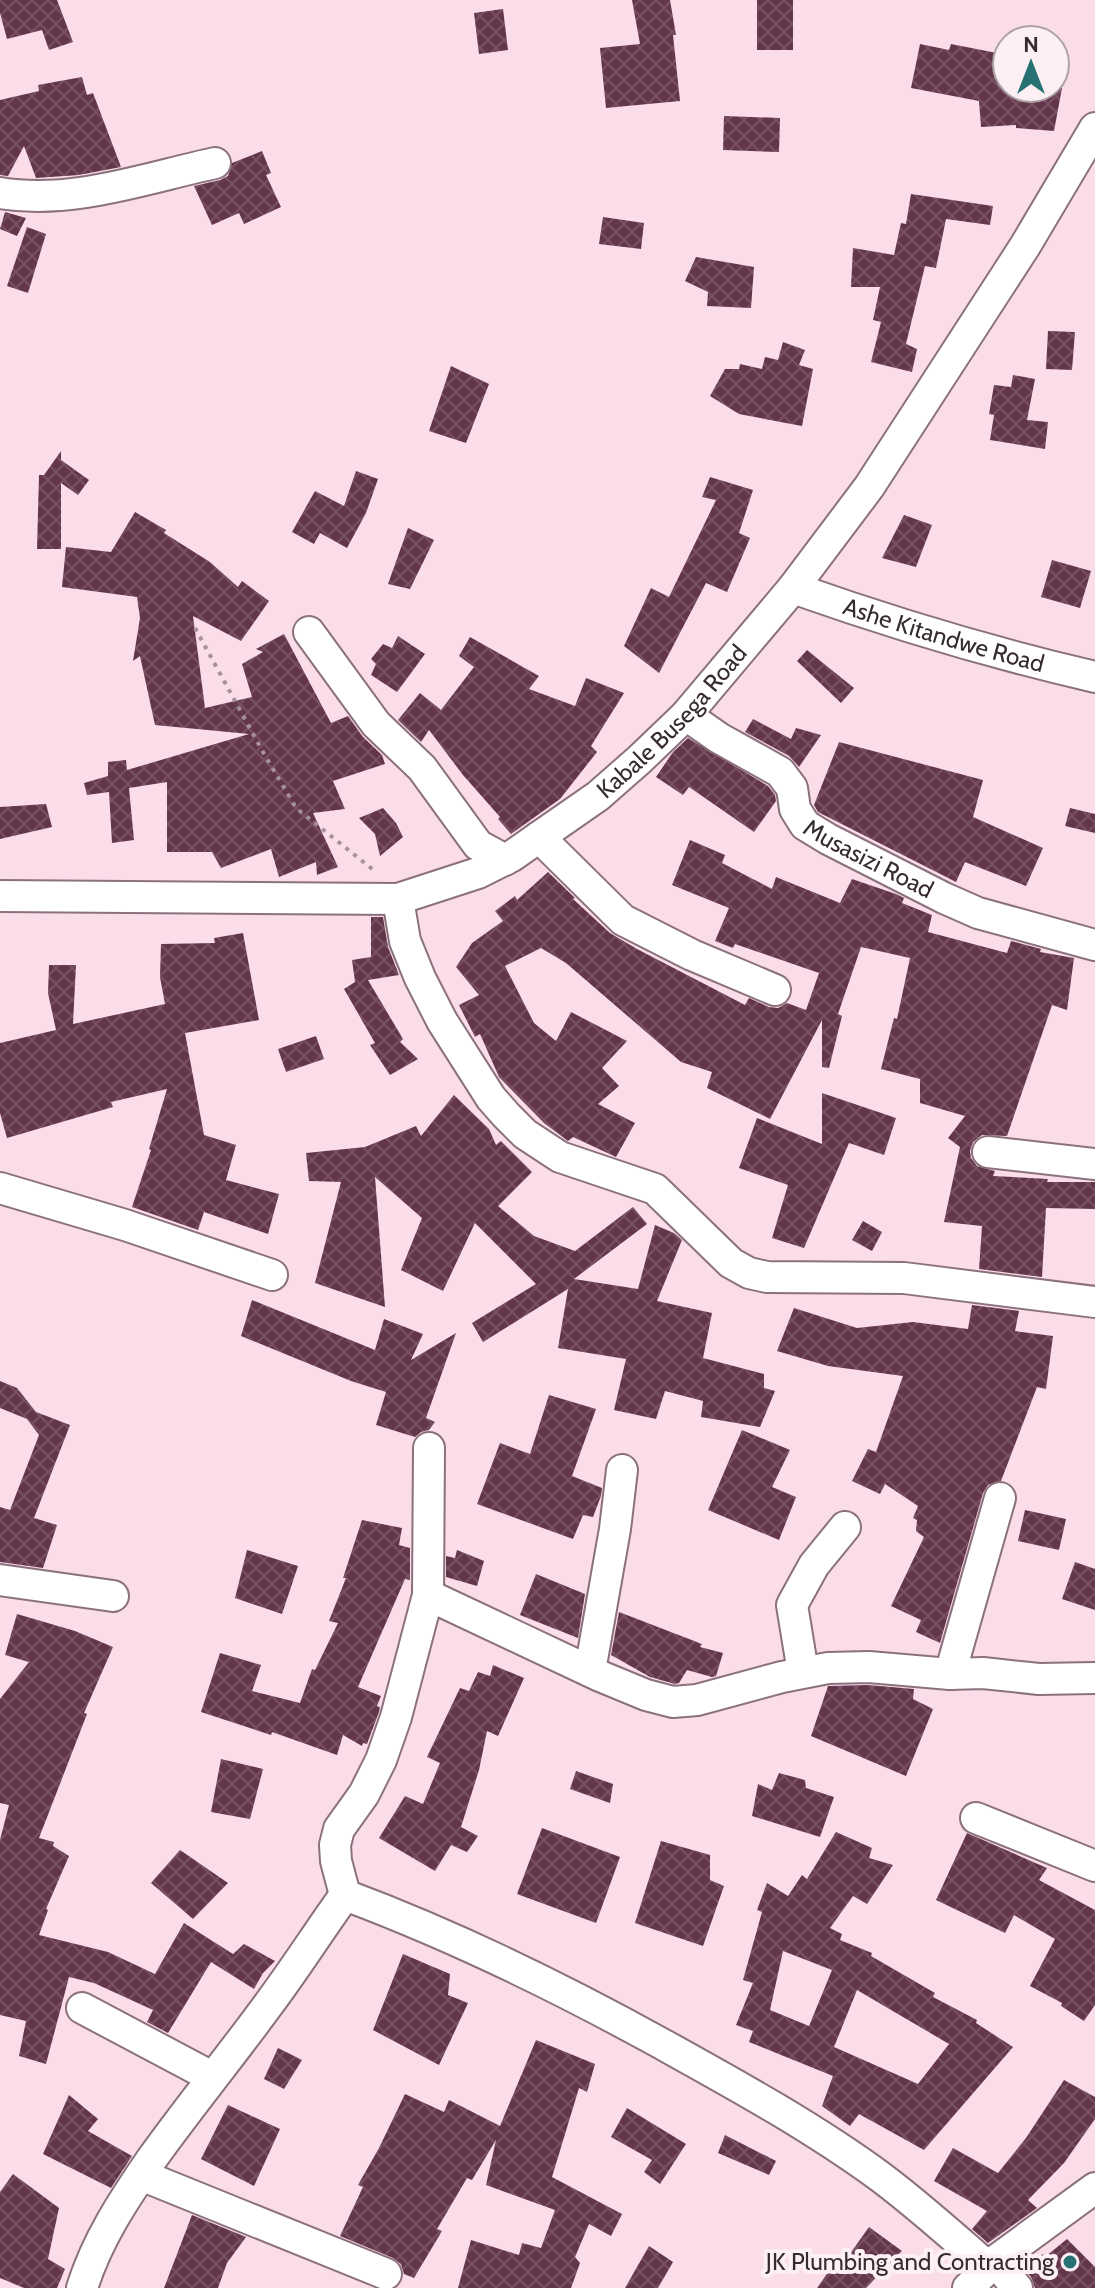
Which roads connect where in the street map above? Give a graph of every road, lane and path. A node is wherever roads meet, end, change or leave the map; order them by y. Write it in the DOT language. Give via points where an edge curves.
graph roads {
  1 [pos="1095,128"];
  2 [pos="215,163"];
  3 [pos="0,193"];
  4 [pos="793,588"];
  5 [pos="195,628"];
  6 [pos="309,632"];
  7 [pos="1095,677"];
  8 [pos="686,715"];
  9 [pos="539,837"];
  10 [pos="505,860"];
  11 [pos="0,896"];
  12 [pos="398,899"];
  13 [pos="1095,945"];
  14 [pos="775,990"];
  15 [pos="988,1152"];
  16 [pos="1095,1164"];
  17 [pos="0,1188"];
  18 [pos="272,1275"];
  19 [pos="1095,1302"];
  20 [pos="429,1448"];
  21 [pos="622,1470"];
  22 [pos="1000,1498"];
  23 [pos="845,1527"];
  24 [pos="0,1580"];
  25 [pos="428,1595"];
  26 [pos="113,1596"];
  27 [pos="590,1671"];
  28 [pos="803,1672"];
  29 [pos="950,1674"];
  30 [pos="1095,1678"];
  31 [pos="976,1818"];
  32 [pos="1095,1866"];
  33 [pos="345,1895"];
  34 [pos="82,2008"];
  35 [pos="212,2077"];
  36 [pos="141,2175"];
  37 [pos="1095,2188"];
  38 [pos="984,2273"];
  39 [pos="386,2274"];
  40 [pos="82,2288"];
  41 [pos="1017,2288"];
  1 -- 4 [label="street, Kabale Busega Road" via="869,487"];
  2 -- 3 [label="street" via="82,193"];
  4 -- 7 [label="street, Ashe Kitandwe Road" via="886,621"];
  4 -- 8 [label="street, Kabale Busega Road"];
  5 -- 12 [label="path" via="296,808 376,872"];
  6 -- 10 [label="street" via="376,724 422,768 478,845"];
  8 -- 9 [label="street, Kabale Busega Road" via="598,796"];
  8 -- 13 [label="street, Musasizi Road" via="780,772 792,788 795,809 805,825 828,839 978,913"];
  9 -- 10 [label="street, Kabale Busega Road"];
  9 -- 14 [label="street" via="623,920"];
  10 -- 12 [label="street, Kabale Busega Road"];
  11 -- 12 [label="street, Kabale Busega Road"];
  12 -- 19 [label="street" via="405,941 420,978 442,1021 506,1115 560,1157 655,1189 731,1263 767,1277 904,1278"];
  15 -- 16 [label="street"];
  17 -- 18 [label="street"];
  20 -- 25 [label="street"];
  21 -- 27 [label="street"];
  22 -- 29 [label="street"];
  23 -- 28 [label="street" via="814,1565 792,1605"];
  24 -- 26 [label="street"];
  25 -- 27 [label="street"];
  25 -- 33 [label="street" via="381,1760 339,1829 336,1861"];
  27 -- 28 [label="street" via="673,1702"];
  28 -- 29 [label="street" via="869,1667"];
  29 -- 30 [label="street"];
  31 -- 32 [label="street"];
  33 -- 35 [label="street"];
  33 -- 38 [label="street" via="566,1991 709,2070 881,2178 940,2224"];
  34 -- 35 [label="street"];
  35 -- 36 [label="street"];
  36 -- 39 [label="street"];
  36 -- 40 [label="street" via="108,2225"];
  37 -- 38 [label="street"];
  38 -- 41 [label="street"];
}
